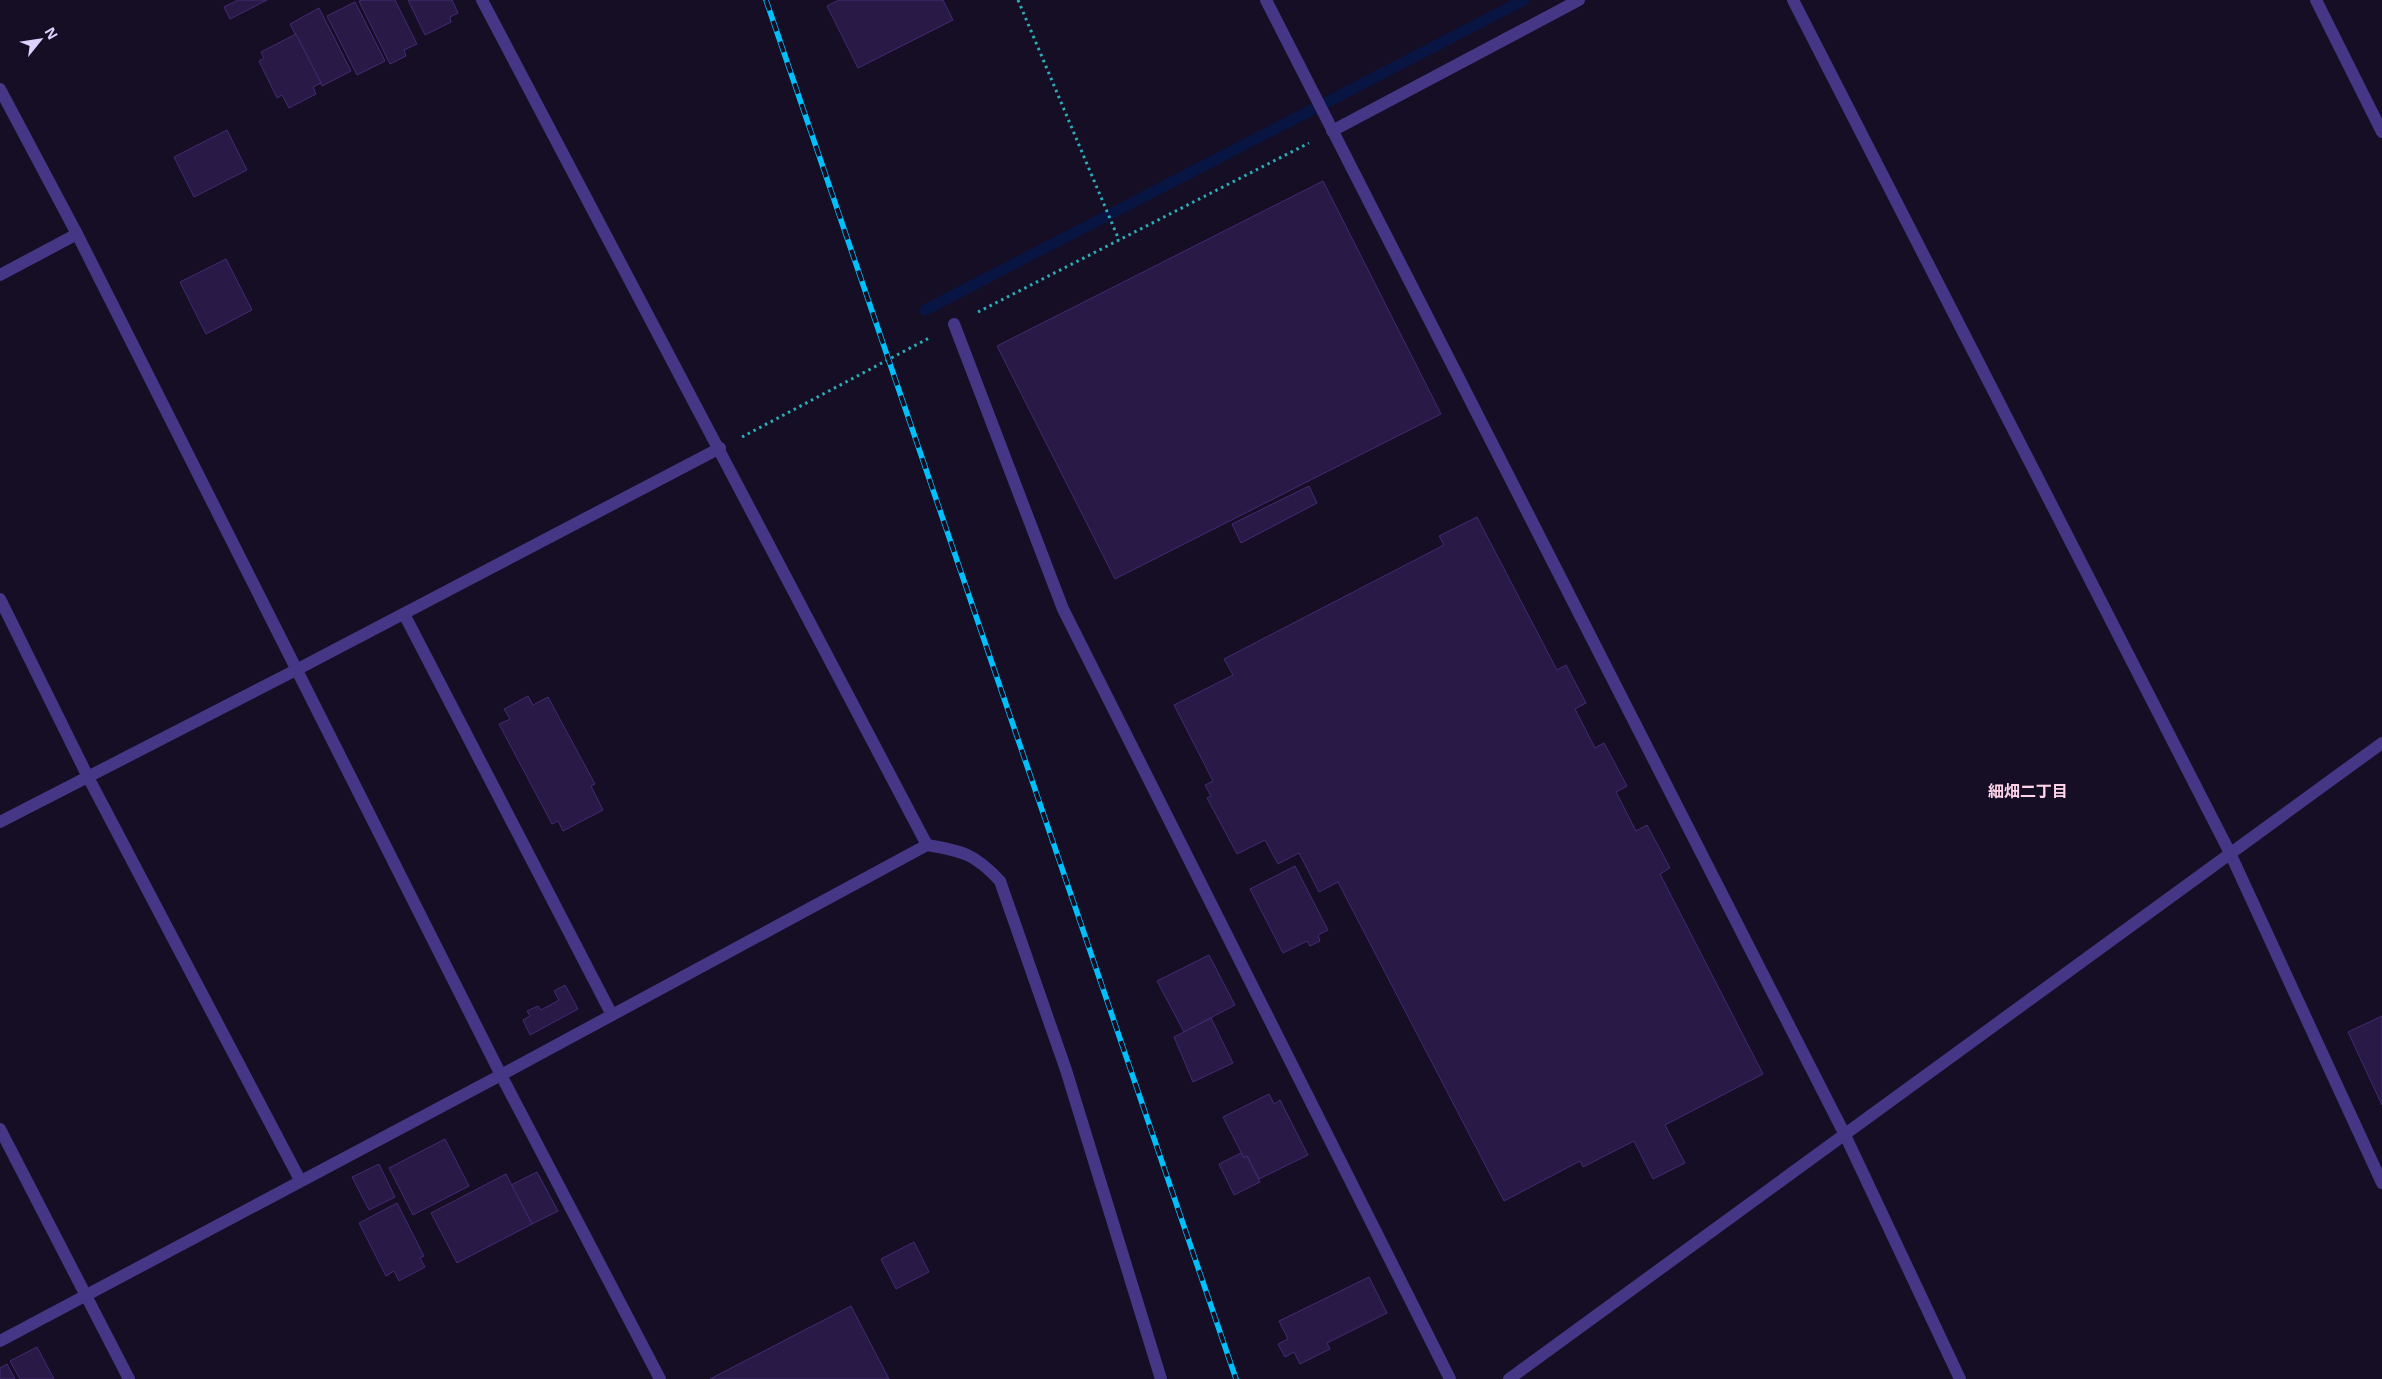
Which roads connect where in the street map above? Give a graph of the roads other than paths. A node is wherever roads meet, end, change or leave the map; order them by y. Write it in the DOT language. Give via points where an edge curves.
graph roads {
  1 [pos="482,0"];
  2 [pos="1266,0"];
  3 [pos="1579,0"];
  4 [pos="1794,0"];
  5 [pos="2316,0"];
  6 [pos="0,89"];
  7 [pos="1332,131"];
  8 [pos="2382,132"];
  9 [pos="77,234"];
  10 [pos="0,275"];
  11 [pos="954,324"];
  12 [pos="720,448"];
  13 [pos="0,599"];
  14 [pos="404,614"];
  15 [pos="296,670"];
  16 [pos="2382,743"];
  17 [pos="88,777"];
  18 [pos="0,822"];
  19 [pos="927,845"];
  20 [pos="2230,853"];
  21 [pos="612,1015"];
  22 [pos="501,1075"];
  23 [pos="0,1130"];
  24 [pos="1845,1135"];
  25 [pos="300,1180"];
  26 [pos="2382,1183"];
  27 [pos="86,1297"];
  28 [pos="0,1341"];
  29 [pos="129,1379"];
  30 [pos="660,1379"];
  31 [pos="1161,1379"];
  32 [pos="1450,1379"];
  33 [pos="1509,1379"];
  34 [pos="1960,1379"];
  1 -- 12 [label="street"];
  2 -- 7 [label="street"];
  3 -- 7 [label="street"];
  4 -- 20 [label="street"];
  5 -- 8 [label="street"];
  6 -- 9 [label="street"];
  7 -- 24 [label="street"];
  9 -- 10 [label="street"];
  9 -- 15 [label="street"];
  11 -- 32 [label="street" via="1064,609"];
  12 -- 14 [label="street"];
  12 -- 19 [label="street"];
  13 -- 17 [label="street"];
  14 -- 15 [label="street"];
  14 -- 21 [label="street"];
  15 -- 17 [label="street"];
  15 -- 22 [label="street"];
  16 -- 20 [label="street"];
  17 -- 18 [label="street"];
  17 -- 25 [label="street"];
  19 -- 21 [label="street"];
  19 -- 31 [label="street" via="960,850 983,862 1000,881 1066,1070"];
  20 -- 24 [label="street"];
  20 -- 26 [label="street"];
  21 -- 22 [label="street"];
  22 -- 25 [label="street"];
  22 -- 30 [label="street"];
  23 -- 27 [label="street"];
  24 -- 33 [label="street"];
  24 -- 34 [label="street"];
  25 -- 27 [label="street"];
  27 -- 28 [label="street"];
  27 -- 29 [label="street"];
}
